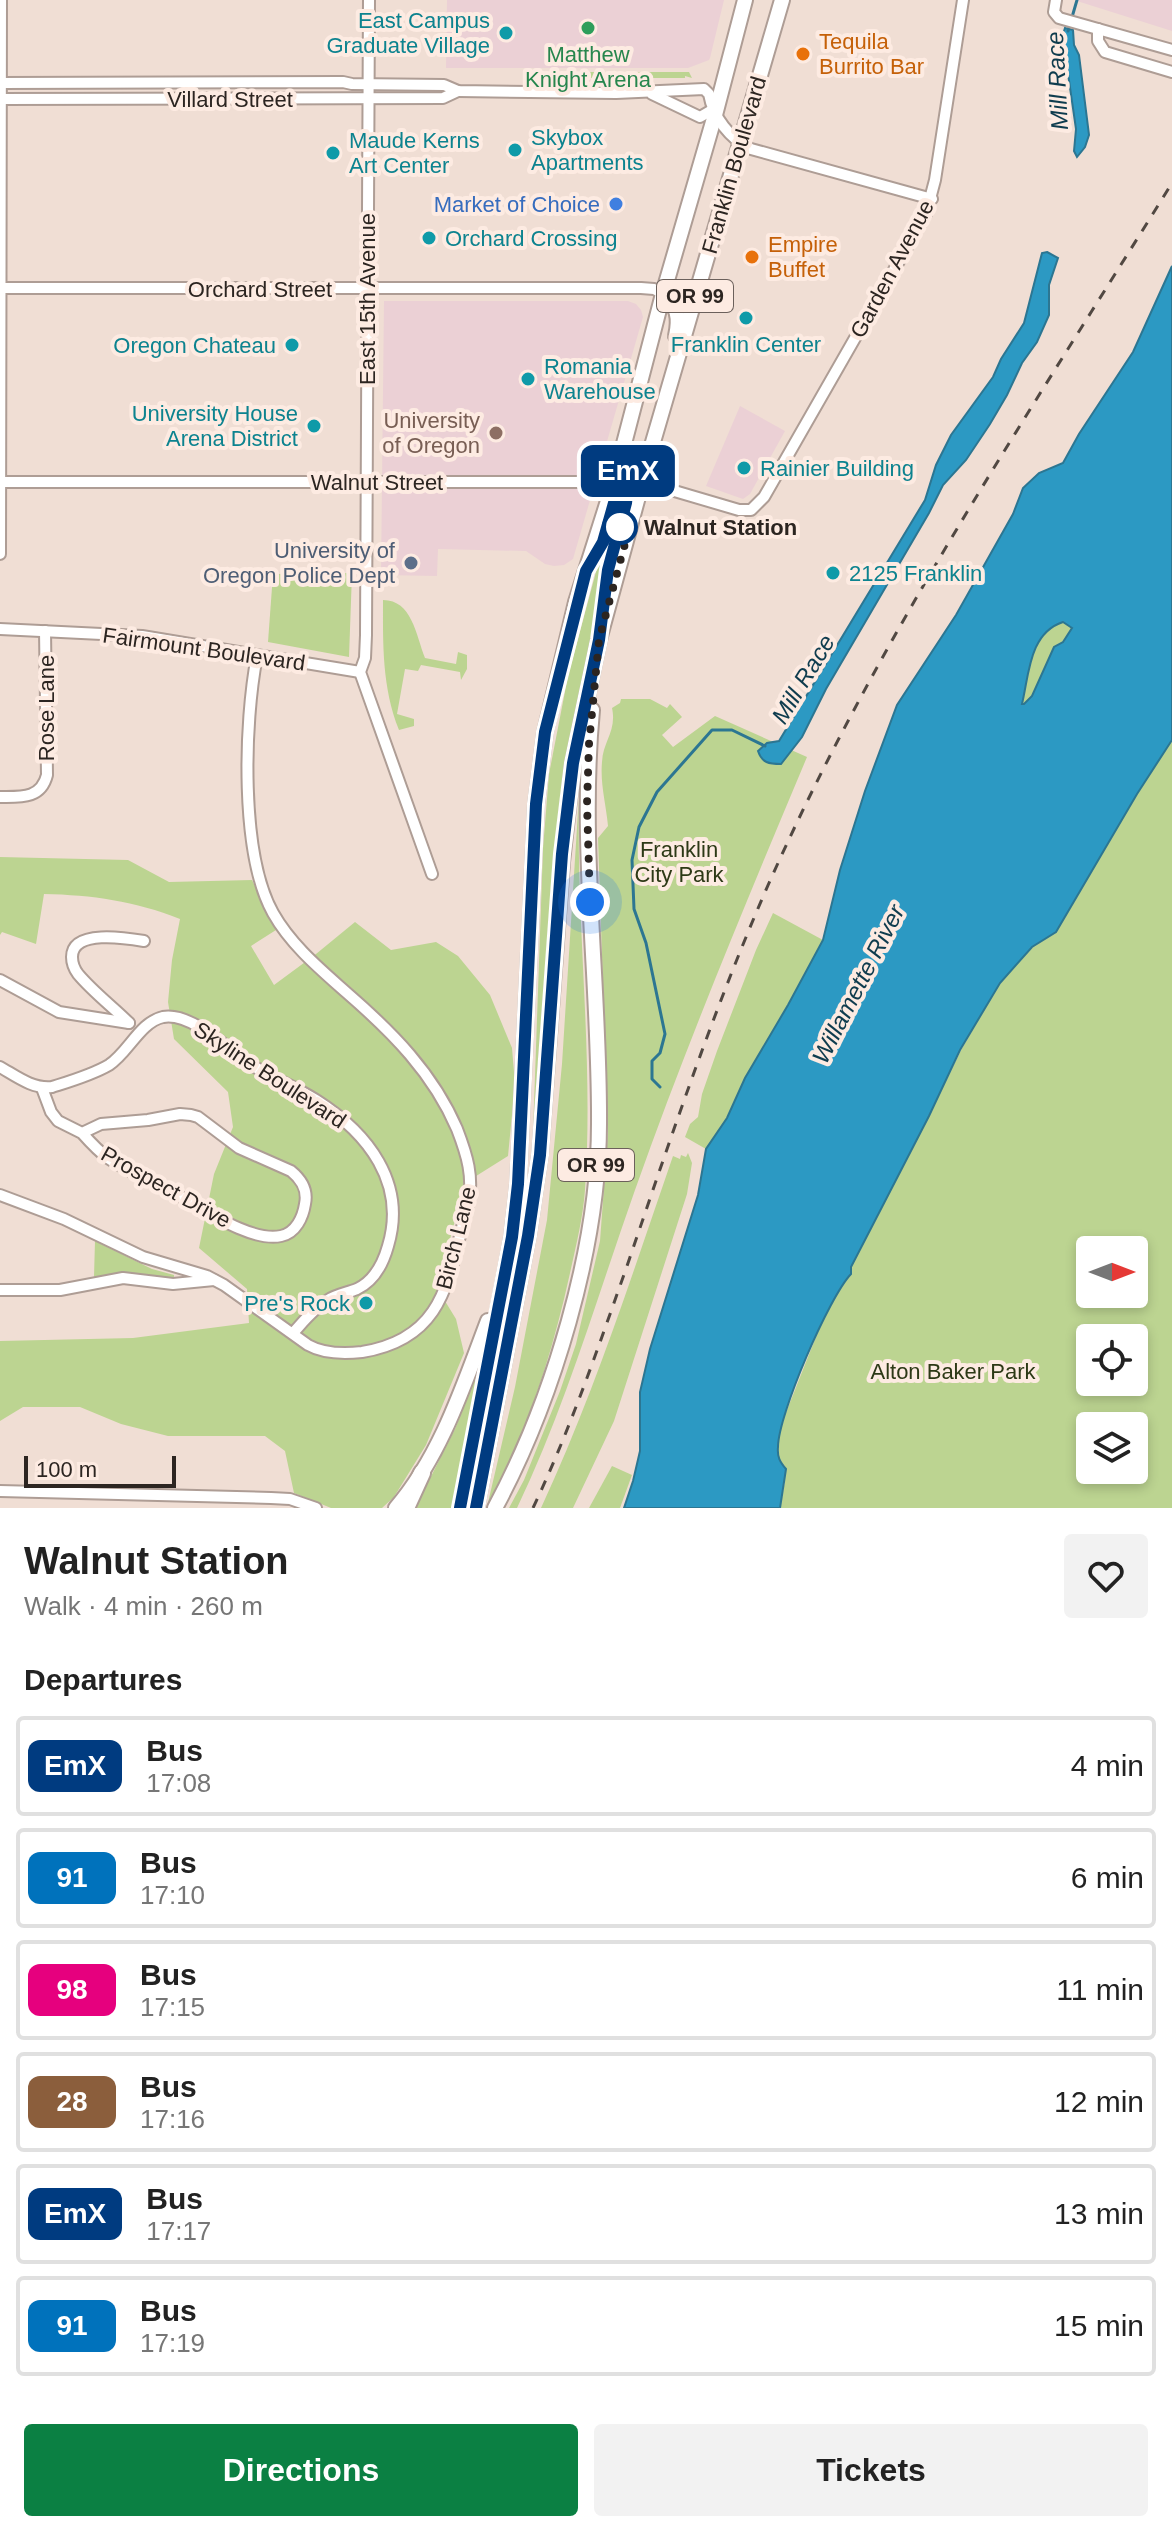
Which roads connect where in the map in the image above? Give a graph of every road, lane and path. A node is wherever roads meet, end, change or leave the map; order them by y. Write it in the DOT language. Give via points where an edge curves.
graph roads {
  1 [pos="1,0"];
  2 [pos="369,0"];
  3 [pos="745,0"];
  4 [pos="772,0"];
  5 [pos="782,0"];
  6 [pos="963,0"];
  7 [pos="1056,0"];
  8 [pos="1098,29"];
  9 [pos="1172,50"];
  10 [pos="762,68"];
  11 [pos="1172,72"];
  12 [pos="1,83"];
  13 [pos="368,84"];
  14 [pos="458,91"];
  15 [pos="651,93"];
  16 [pos="1,99"];
  17 [pos="368,99"];
  18 [pos="714,112"];
  19 [pos="739,143"];
  20 [pos="932,199"];
  21 [pos="0,288"];
  22 [pos="367,289"];
  23 [pos="663,294"];
  24 [pos="651,449"];
  25 [pos="0,482"];
  26 [pos="614,482"];
  27 [pos="366,483"];
  28 [pos="642,484"];
  29 [pos="751,510"];
  30 [pos="0,554"];
  31 [pos="0,629"];
  32 [pos="45,631"];
  33 [pos="599,640"];
  34 [pos="257,656"];
  35 [pos="360,672"];
  36 [pos="0,797"];
  37 [pos="432,874"];
  38 [pos="144,941"];
  39 [pos="0,980"];
  40 [pos="129,1023"];
  41 [pos="147,1026"];
  42 [pos="0,1067"];
  43 [pos="42,1088"];
  44 [pos="82,1133"];
  45 [pos="0,1195"];
  46 [pos="214,1280"];
  47 [pos="501,1287"];
  48 [pos="0,1290"];
  49 [pos="293,1333"];
  50 [pos="492,1384"];
  51 [pos="422,1473"];
  52 [pos="0,1491"];
  53 [pos="316,1508"];
  54 [pos="396,1508"];
  55 [pos="406,1508"];
  56 [pos="461,1508"];
  57 [pos="476,1508"];
  58 [pos="495,1508"];
  1 -- 12 [label="street"];
  2 -- 13 [label="street, East 15th Avenue"];
  3 -- 18 [label="main road, Franklin Boulevard / OR 99"];
  4 -- 10 [label="main road" via="760,44"];
  5 -- 10 [label="main road, Franklin Boulevard / OR 99"];
  6 -- 20 [label="street, Garden Avenue"];
  7 -- 8 [label="street" via="1059,18"];
  8 -- 9 [label="street"];
  8 -- 11 [label="street" via="1105,52"];
  10 -- 19 [label="main road, Franklin Boulevard / OR 99"];
  12 -- 13 [label="street, Villard Street"];
  12 -- 16 [label="street"];
  13 -- 14 [label="street, Villard Street" via="444,85"];
  13 -- 17 [label="street, East 15th Avenue"];
  14 -- 15 [label="street, Villard Street"];
  14 -- 17 [label="street, Villard Street" via="443,98"];
  15 -- 18 [label="street, Villard Street" via="700,117"];
  15 -- 18 [label="street, Villard Street" via="704,89"];
  16 -- 17 [label="street, Villard Street"];
  16 -- 21 [label="street"];
  17 -- 22 [label="street, East 15th Avenue"];
  18 -- 19 [label="street, Villard Street"];
  18 -- 23 [label="main road, Franklin Boulevard / OR 99"];
  19 -- 20 [label="street"];
  19 -- 24 [label="main road, Franklin Boulevard / OR 99"];
  20 -- 29 [label="street, Garden Avenue" via="764,497"];
  21 -- 22 [label="street, Orchard Street"];
  21 -- 25 [label="street"];
  22 -- 23 [label="street, Orchard Street" via="641,288"];
  22 -- 27 [label="street, East 15th Avenue"];
  23 -- 24 [label="main road" via="675,305 678,326 658,398"];
  23 -- 26 [label="main road, Franklin Boulevard / OR 99"];
  24 -- 28 [label="main road, Franklin Boulevard / OR 99"];
  25 -- 27 [label="street, Walnut Street"];
  25 -- 30 [label="street"];
  26 -- 27 [label="street, Walnut Street"];
  26 -- 28 [label="street, Walnut Street"];
  26 -- 47 [label="main road, Franklin Boulevard / OR 99" via="576,602 545,732 531,888 523,1128 512,1237"];
  27 -- 35 [label="street, East 15th Avenue" via="366,635"];
  28 -- 29 [label="street, Walnut Street"];
  28 -- 33 [label="main road, Franklin Boulevard / OR 99"];
  31 -- 32 [label="street, Fairmount Boulevard"];
  32 -- 34 [label="street, Fairmount Boulevard" via="142,636"];
  32 -- 36 [label="street, Rose Lane" via="45,783 32,795"];
  33 -- 50 [label="main road, Franklin Boulevard" via="567,806 540,1155 528,1236"];
  33 -- 58 [label="main road, OR 99" via="587,804 599,1125 593,1212 567,1328 535,1423"];
  34 -- 35 [label="street, Fairmount Boulevard"];
  34 -- 49 [label="street, Birch Lane" via="250,694 250,809 266,898 314,964 404,1045 452,1118 471,1179 448,1279 433,1312 417,1330 384,1347 340,1353 314,1348"];
  35 -- 37 [label="street, East 15th Avenue"];
  38 -- 40 [label="street" via="87,939 76,944 71,958 76,972"];
  39 -- 40 [label="street, Skyline Boulevard" via="59,1012"];
  40 -- 41 [label="street, Skyline Boulevard"];
  41 -- 43 [label="street" via="109,1064"];
  41 -- 49 [label="street, Skyline Boulevard" via="159,1018 186,1021 316,1100 370,1148 385,1175 394,1214 377,1271 358,1289 322,1303"];
  42 -- 43 [label="street"];
  43 -- 44 [label="street, Prospect Drive" via="58,1121"];
  44 -- 44 [label="street, Prospect Drive" via="125,1169 233,1226 280,1237 301,1220 306,1198 298,1177 239,1148 198,1117 180,1114 101,1124"];
  45 -- 46 [label="street, Birch Lane" via="143,1257"];
  46 -- 48 [label="street" via="173,1284 123,1278 60,1290"];
  46 -- 49 [label="street, Birch Lane"];
  47 -- 50 [label="main road, Franklin Boulevard"];
  47 -- 51 [label="main road"];
  50 -- 56 [label="main road, Franklin Boulevard"];
  50 -- 57 [label="main road, Franklin Boulevard"];
  51 -- 54 [label="main road"];
  51 -- 55 [label="highway"];
  52 -- 53 [label="street" via="271,1498"];
}
